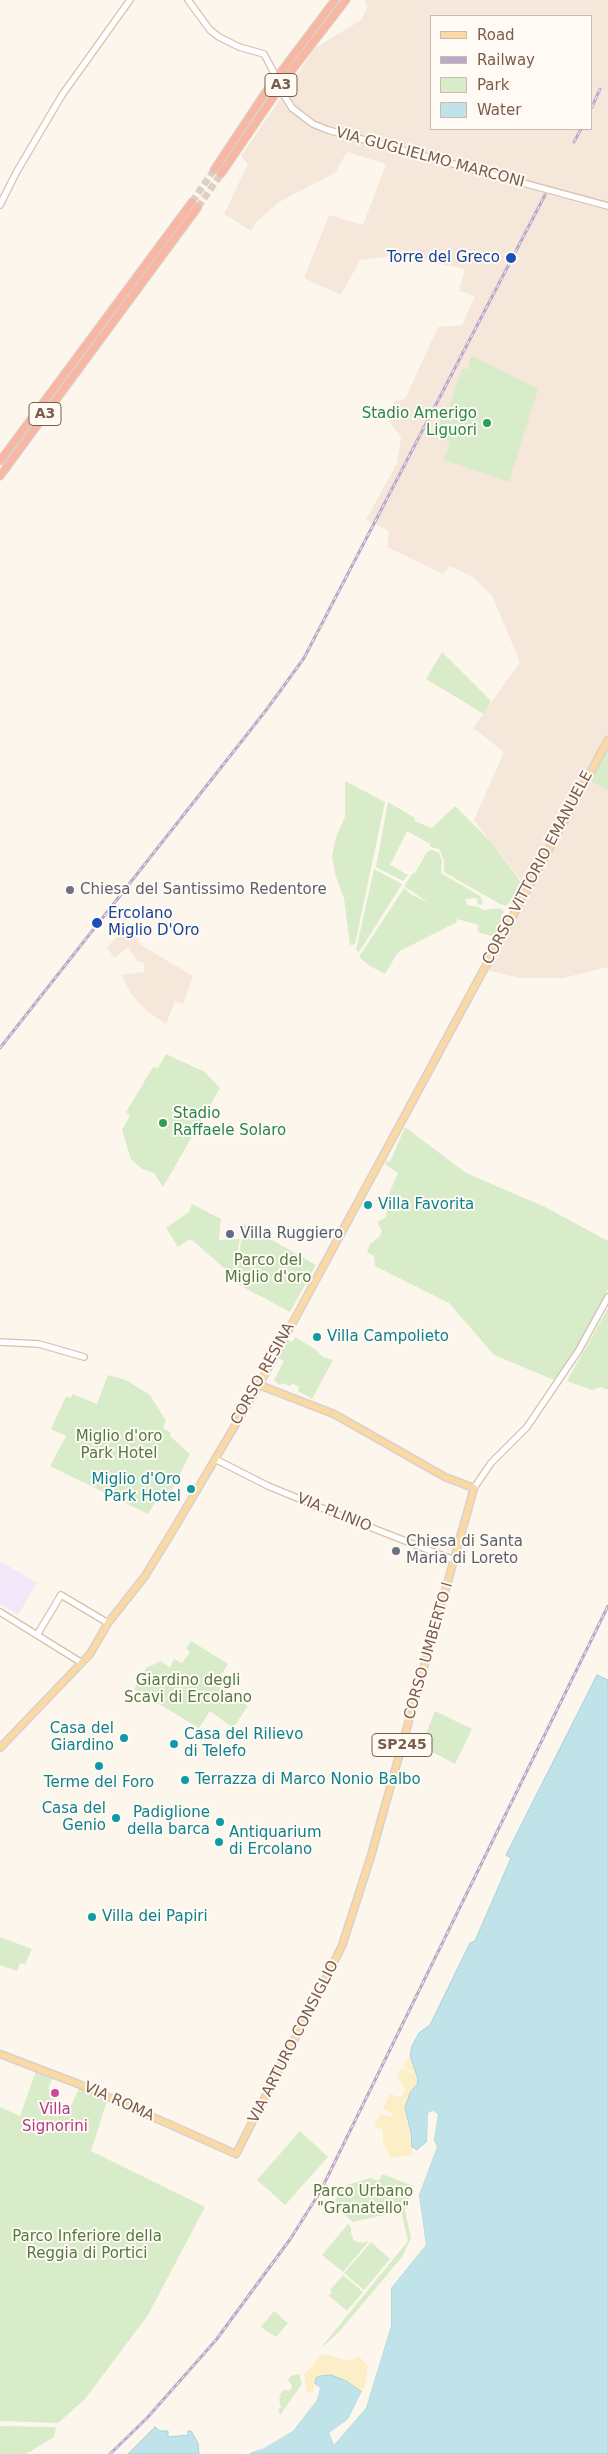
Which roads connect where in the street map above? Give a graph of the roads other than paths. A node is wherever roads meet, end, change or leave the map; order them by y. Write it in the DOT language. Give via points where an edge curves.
graph roads {
  1 [pos="130,0"];
  2 [pos="188,0"];
  3 [pos="335,0"];
  4 [pos="346,0"];
  5 [pos="274,73"];
  6 [pos="282,92"];
  7 [pos="214,170"];
  8 [pos="221,174"];
  9 [pos="192,202"];
  10 [pos="0,205"];
  11 [pos="608,206"];
  12 [pos="198,207"];
  13 [pos="0,461"];
  14 [pos="0,476"];
  15 [pos="608,740"];
  16 [pos="483,971"];
  17 [pos="608,1297"];
  18 [pos="0,1342"];
  19 [pos="84,1357"];
  20 [pos="259,1385"];
  21 [pos="215,1459"];
  22 [pos="474,1488"];
  23 [pos="454,1560"];
  24 [pos="0,1612"];
  25 [pos="108,1623"];
  26 [pos="37,1635"];
  27 [pos="82,1663"];
  28 [pos="0,1748"];
  29 [pos="349,1929"];
  30 [pos="0,2054"];
  31 [pos="236,2154"];
  1 -- 10 [label="street" via="62,95"];
  2 -- 5 [label="street" via="210,30 239,47 264,54"];
  3 -- 7 [label="highway, A3" via="265,93"];
  4 -- 8 [label="highway, A3" via="285,80"];
  6 -- 11 [label="street, VIA GUGLIELMO MARCONI" via="292,108 313,124 328,130"];
  9 -- 13 [label="highway, A3"];
  12 -- 14 [label="highway, A3"];
  15 -- 16 [label="main road, CORSO VITTORIO EMANUELE"];
  16 -- 20 [label="main road, CORSO RESINA"];
  17 -- 22 [label="street, SP245" via="579,1350 527,1427 491,1463"];
  18 -- 19 [label="street" via="39,1344"];
  20 -- 21 [label="main road, CORSO RESINA"];
  20 -- 22 [label="main road" via="334,1414 445,1477"];
  21 -- 23 [label="street, VIA PLINIO" via="291,1495"];
  21 -- 25 [label="main road, CORSO RESINA" via="144,1576"];
  22 -- 23 [label="main road, CORSO UMBERTO I / SP245"];
  23 -- 29 [label="main road, CORSO UMBERTO I / SP245"];
  24 -- 26 [label="street"];
  25 -- 26 [label="street" via="61,1594"];
  25 -- 27 [label="main road, CORSO RESINA"];
  26 -- 27 [label="street"];
  27 -- 28 [label="main road, CORSO RESINA"];
  29 -- 31 [label="main road, VIA ARTURO CONSIGLIO / SP245"];
  30 -- 31 [label="main road, VIA ROMA" via="81,2085"];
}
